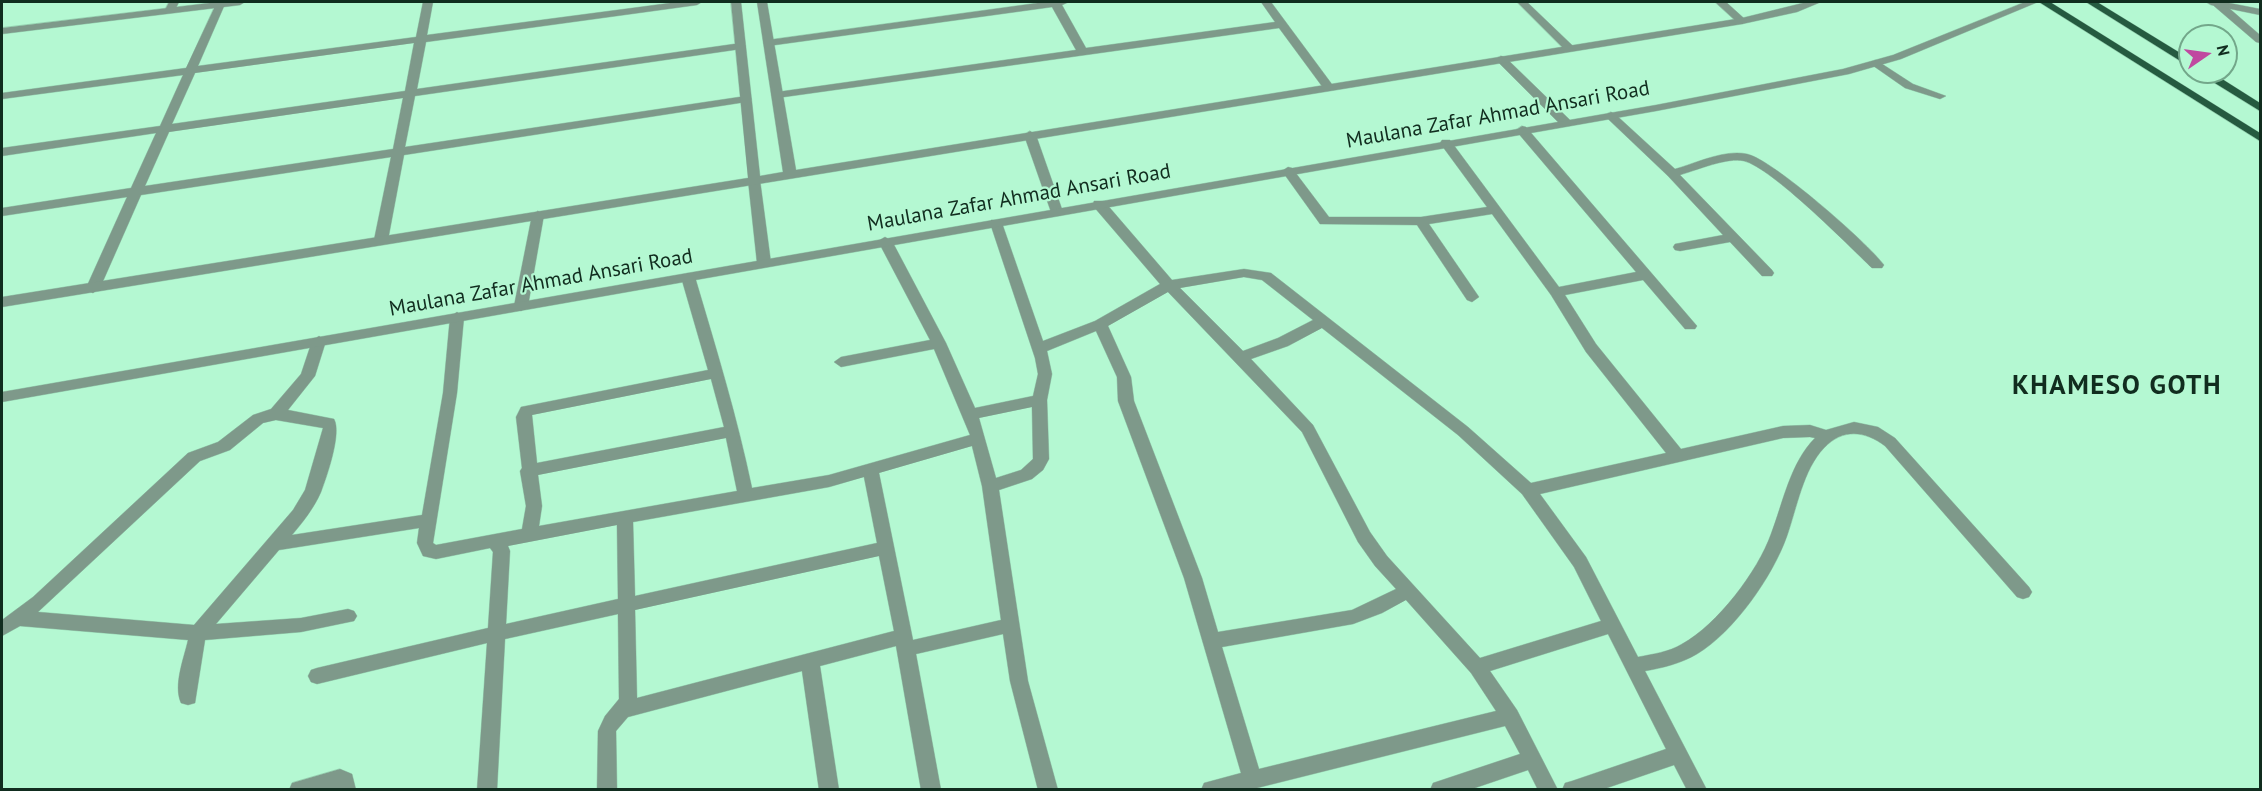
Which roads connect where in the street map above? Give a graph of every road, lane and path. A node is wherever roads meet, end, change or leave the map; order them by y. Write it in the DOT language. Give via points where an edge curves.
graph roads {
  1 [pos="240,2"];
  2 [pos="428,2"];
  3 [pos="697,2"];
  4 [pos="736,2"];
  5 [pos="762,2"];
  6 [pos="977,2"];
  7 [pos="1058,2"];
  8 [pos="1266,2"];
  9 [pos="1522,2"];
  10 [pos="1720,2"];
  11 [pos="1816,2"];
  12 [pos="2033,2"];
  13 [pos="2044,2"];
  14 [pos="2091,2"];
  15 [pos="2215,3"];
  16 [pos="220,4"];
  17 [pos="172,6"];
  18 [pos="2260,12"];
  19 [pos="981,13"];
  20 [pos="1743,21"];
  21 [pos="1282,24"];
  22 [pos="2,32"];
  23 [pos="420,39"];
  24 [pos="2260,40"];
  25 [pos="768,43"];
  26 [pos="741,46"];
  27 [pos="1569,48"];
  28 [pos="1083,52"];
  29 [pos="2178,56"];
  30 [pos="1501,59"];
  31 [pos="1876,63"];
  32 [pos="190,70"];
  33 [pos="2222,84"];
  34 [pos="1328,87"];
  35 [pos="410,93"];
  36 [pos="777,95"];
  37 [pos="2,96"];
  38 [pos="1940,96"];
  39 [pos="746,99"];
  40 [pos="2260,108"];
  41 [pos="1611,116"];
  42 [pos="1566,123"];
  43 [pos="164,128"];
  44 [pos="1522,130"];
  45 [pos="1030,135"];
  46 [pos="2260,138"];
  47 [pos="1446,143"];
  48 [pos="2,152"];
  49 [pos="398,152"];
  50 [pos="1288,171"];
  51 [pos="1672,172"];
  52 [pos="790,174"];
  53 [pos="754,180"];
  54 [pos="136,191"];
  55 [pos="1099,204"];
  56 [pos="1495,210"];
  57 [pos="2,212"];
  58 [pos="1058,212"];
  59 [pos="538,215"];
  60 [pos="1421,221"];
  61 [pos="996,223"];
  62 [pos="1735,237"];
  63 [pos="381,240"];
  64 [pos="885,241"];
  65 [pos="1680,247"];
  66 [pos="764,263"];
  67 [pos="1877,265"];
  68 [pos="1767,273"];
  69 [pos="1645,275"];
  70 [pos="688,277"];
  71 [pos="1169,285"];
  72 [pos="93,288"];
  73 [pos="1556,292"];
  74 [pos="1472,297"];
  75 [pos="2,302"];
  76 [pos="521,306"];
  77 [pos="457,317"];
  78 [pos="1323,321"];
  79 [pos="1101,324"];
  80 [pos="1690,326"];
  81 [pos="320,341"];
  82 [pos="939,343"];
  83 [pos="1039,348"];
  84 [pos="1241,357"];
  85 [pos="841,362"];
  86 [pos="717,373"];
  87 [pos="2,398"];
  88 [pos="1039,400"];
  89 [pos="276,414"];
  90 [pos="971,414"];
  91 [pos="733,431"];
  92 [pos="1827,436"];
  93 [pos="979,438"];
  94 [pos="1678,456"];
  95 [pos="871,470"];
  96 [pos="528,471"];
  97 [pos="990,486"];
  98 [pos="1528,490"];
  99 [pos="746,496"];
  100 [pos="625,517"];
  101 [pos="429,520"];
  102 [pos="530,534"];
  103 [pos="495,543"];
  104 [pos="276,544"];
  105 [pos="886,548"];
  106 [pos="1409,590"];
  107 [pos="2023,592"];
  108 [pos="627,605"];
  109 [pos="348,615"];
  110 [pos="18,618"];
  111 [pos="1011,625"];
  112 [pos="1611,625"];
  113 [pos="2,629"];
  114 [pos="198,633"];
  115 [pos="498,633"];
  116 [pos="1211,642"];
  117 [pos="905,643"];
  118 [pos="810,662"];
  119 [pos="1633,666"];
  120 [pos="1476,667"];
  121 [pos="317,676"];
  122 [pos="188,697"];
  123 [pos="623,710"];
  124 [pos="1510,716"];
  125 [pos="1680,754"];
  126 [pos="1533,759"];
  127 [pos="1252,780"];
  128 [pos="299,789"];
  129 [pos="346,789"];
  130 [pos="486,789"];
  131 [pos="607,789"];
  132 [pos="829,789"];
  133 [pos="932,789"];
  134 [pos="1048,789"];
  135 [pos="1211,789"];
  136 [pos="1440,789"];
  137 [pos="1548,789"];
  138 [pos="1572,789"];
  139 [pos="1697,789"];
  1 -- 16 [label="street"];
  2 -- 23 [label="street"];
  3 -- 23 [label="street"];
  4 -- 26 [label="street"];
  5 -- 25 [label="street"];
  6 -- 19 [label="street"];
  7 -- 19 [label="street"];
  7 -- 28 [label="street"];
  8 -- 21 [label="street"];
  9 -- 27 [label="street"];
  10 -- 20 [label="street"];
  11 -- 20 [label="street"];
  12 -- 31 [label="street, Maulana Zafar Ahmad Ansari Road"];
  13 -- 46 [label="main road"];
  14 -- 29 [label="main road"];
  15 -- 18 [label="street"];
  15 -- 24 [label="street"];
  16 -- 17 [label="street"];
  16 -- 32 [label="street"];
  17 -- 22 [label="street"];
  19 -- 25 [label="street"];
  20 -- 27 [label="street"];
  21 -- 28 [label="street"];
  21 -- 34 [label="street"];
  23 -- 32 [label="street"];
  23 -- 35 [label="street"];
  25 -- 36 [label="street"];
  26 -- 35 [label="street"];
  26 -- 39 [label="street"];
  27 -- 30 [label="street"];
  28 -- 36 [label="street"];
  30 -- 34 [label="street"];
  30 -- 42 [label="street"];
  31 -- 38 [label="street" via="1909,86"];
  31 -- 41 [label="street, Maulana Zafar Ahmad Ansari Road"];
  32 -- 37 [label="street"];
  32 -- 43 [label="street"];
  33 -- 40 [label="main road"];
  34 -- 45 [label="street"];
  35 -- 43 [label="street"];
  35 -- 49 [label="street"];
  36 -- 52 [label="street"];
  39 -- 49 [label="street"];
  39 -- 53 [label="street"];
  41 -- 42 [label="street, Maulana Zafar Ahmad Ansari Road"];
  41 -- 51 [label="street"];
  42 -- 44 [label="street, Maulana Zafar Ahmad Ansari Road"];
  43 -- 48 [label="street"];
  43 -- 54 [label="street"];
  44 -- 47 [label="street, Maulana Zafar Ahmad Ansari Road"];
  44 -- 69 [label="street"];
  45 -- 52 [label="street"];
  45 -- 58 [label="street"];
  47 -- 50 [label="street, Maulana Zafar Ahmad Ansari Road"];
  47 -- 56 [label="street"];
  49 -- 54 [label="street"];
  49 -- 63 [label="street"];
  50 -- 55 [label="street, Maulana Zafar Ahmad Ansari Road"];
  50 -- 60 [label="street" via="1325,221"];
  51 -- 62 [label="street"];
  51 -- 67 [label="street" via="1740,157 1753,160 1810,204"];
  52 -- 53 [label="street"];
  53 -- 59 [label="street"];
  53 -- 66 [label="street"];
  54 -- 57 [label="street"];
  54 -- 72 [label="street"];
  55 -- 58 [label="street, Maulana Zafar Ahmad Ansari Road"];
  55 -- 71 [label="street"];
  56 -- 60 [label="street"];
  56 -- 73 [label="street"];
  58 -- 61 [label="street, Maulana Zafar Ahmad Ansari Road"];
  59 -- 63 [label="street"];
  59 -- 76 [label="street"];
  60 -- 74 [label="street"];
  61 -- 64 [label="street, Maulana Zafar Ahmad Ansari Road"];
  61 -- 83 [label="street"];
  62 -- 65 [label="street"];
  62 -- 68 [label="street"];
  63 -- 72 [label="street"];
  64 -- 66 [label="street, Maulana Zafar Ahmad Ansari Road"];
  64 -- 82 [label="street"];
  66 -- 70 [label="street, Maulana Zafar Ahmad Ansari Road"];
  69 -- 73 [label="street"];
  69 -- 80 [label="street"];
  70 -- 76 [label="street, Maulana Zafar Ahmad Ansari Road"];
  70 -- 86 [label="street"];
  71 -- 78 [label="street" via="1254,273 1266,276"];
  71 -- 79 [label="street"];
  71 -- 84 [label="street"];
  72 -- 75 [label="street"];
  73 -- 94 [label="street" via="1591,348"];
  76 -- 77 [label="street, Maulana Zafar Ahmad Ansari Road"];
  77 -- 81 [label="street, Maulana Zafar Ahmad Ansari Road"];
  77 -- 101 [label="street" via="450,393"];
  78 -- 84 [label="street" via="1283,342"];
  78 -- 98 [label="street" via="1463,431"];
  79 -- 83 [label="street"];
  79 -- 116 [label="street" via="1124,377 1126,401 1193,578"];
  81 -- 87 [label="street, Maulana Zafar Ahmad Ansari Road"];
  81 -- 89 [label="street" via="308,376"];
  82 -- 85 [label="street"];
  82 -- 90 [label="street"];
  83 -- 88 [label="street" via="1045,374"];
  84 -- 106 [label="street" via="1308,429 1364,537"];
  86 -- 91 [label="street"];
  86 -- 96 [label="street" via="526,411"];
  88 -- 90 [label="street"];
  88 -- 97 [label="street" via="1038,467"];
  89 -- 104 [label="street" via="329,423 331,430 313,491"];
  89 -- 110 [label="street" via="258,419 224,446 194,457"];
  90 -- 93 [label="street"];
  91 -- 96 [label="street"];
  91 -- 99 [label="street"];
  92 -- 94 [label="street" via="1810,431 1783,432"];
  92 -- 107 [label="street" via="1861,426 1881,434"];
  92 -- 119 [label="street" via="1816,446 1804,470 1772,556 1731,611 1692,648"];
  93 -- 95 [label="street"];
  93 -- 97 [label="street"];
  94 -- 98 [label="street"];
  95 -- 99 [label="street"];
  95 -- 105 [label="street"];
  96 -- 102 [label="street" via="534,506"];
  97 -- 111 [label="street"];
  98 -- 112 [label="street" via="1580,562"];
  99 -- 100 [label="street"];
  100 -- 102 [label="street"];
  100 -- 108 [label="street"];
  101 -- 103 [label="street" via="425,543 429,551"];
  101 -- 104 [label="street"];
  102 -- 103 [label="street"];
  103 -- 115 [label="street" via="502,551"];
  104 -- 114 [label="street"];
  105 -- 108 [label="street"];
  105 -- 117 [label="street"];
  106 -- 116 [label="street" via="1353,617"];
  106 -- 120 [label="street"];
  108 -- 115 [label="street"];
  108 -- 123 [label="street" via="628,699"];
  109 -- 114 [label="street" via="301,625"];
  110 -- 113 [label="street"];
  110 -- 114 [label="street"];
  111 -- 117 [label="street"];
  111 -- 134 [label="street" via="1019,681"];
  112 -- 119 [label="street"];
  112 -- 120 [label="street"];
  114 -- 122 [label="street"];
  115 -- 121 [label="street"];
  115 -- 130 [label="street"];
  116 -- 127 [label="street"];
  117 -- 118 [label="street"];
  117 -- 133 [label="street"];
  118 -- 123 [label="street"];
  118 -- 132 [label="street"];
  119 -- 125 [label="street"];
  120 -- 124 [label="street"];
  123 -- 131 [label="street" via="613,718 607,731"];
  124 -- 126 [label="street"];
  124 -- 127 [label="street"];
  125 -- 138 [label="street"];
  125 -- 139 [label="street"];
  126 -- 136 [label="street"];
  126 -- 137 [label="street"];
  127 -- 135 [label="street"];
  128 -- 129 [label="street" via="340,778 345,780"];
}
